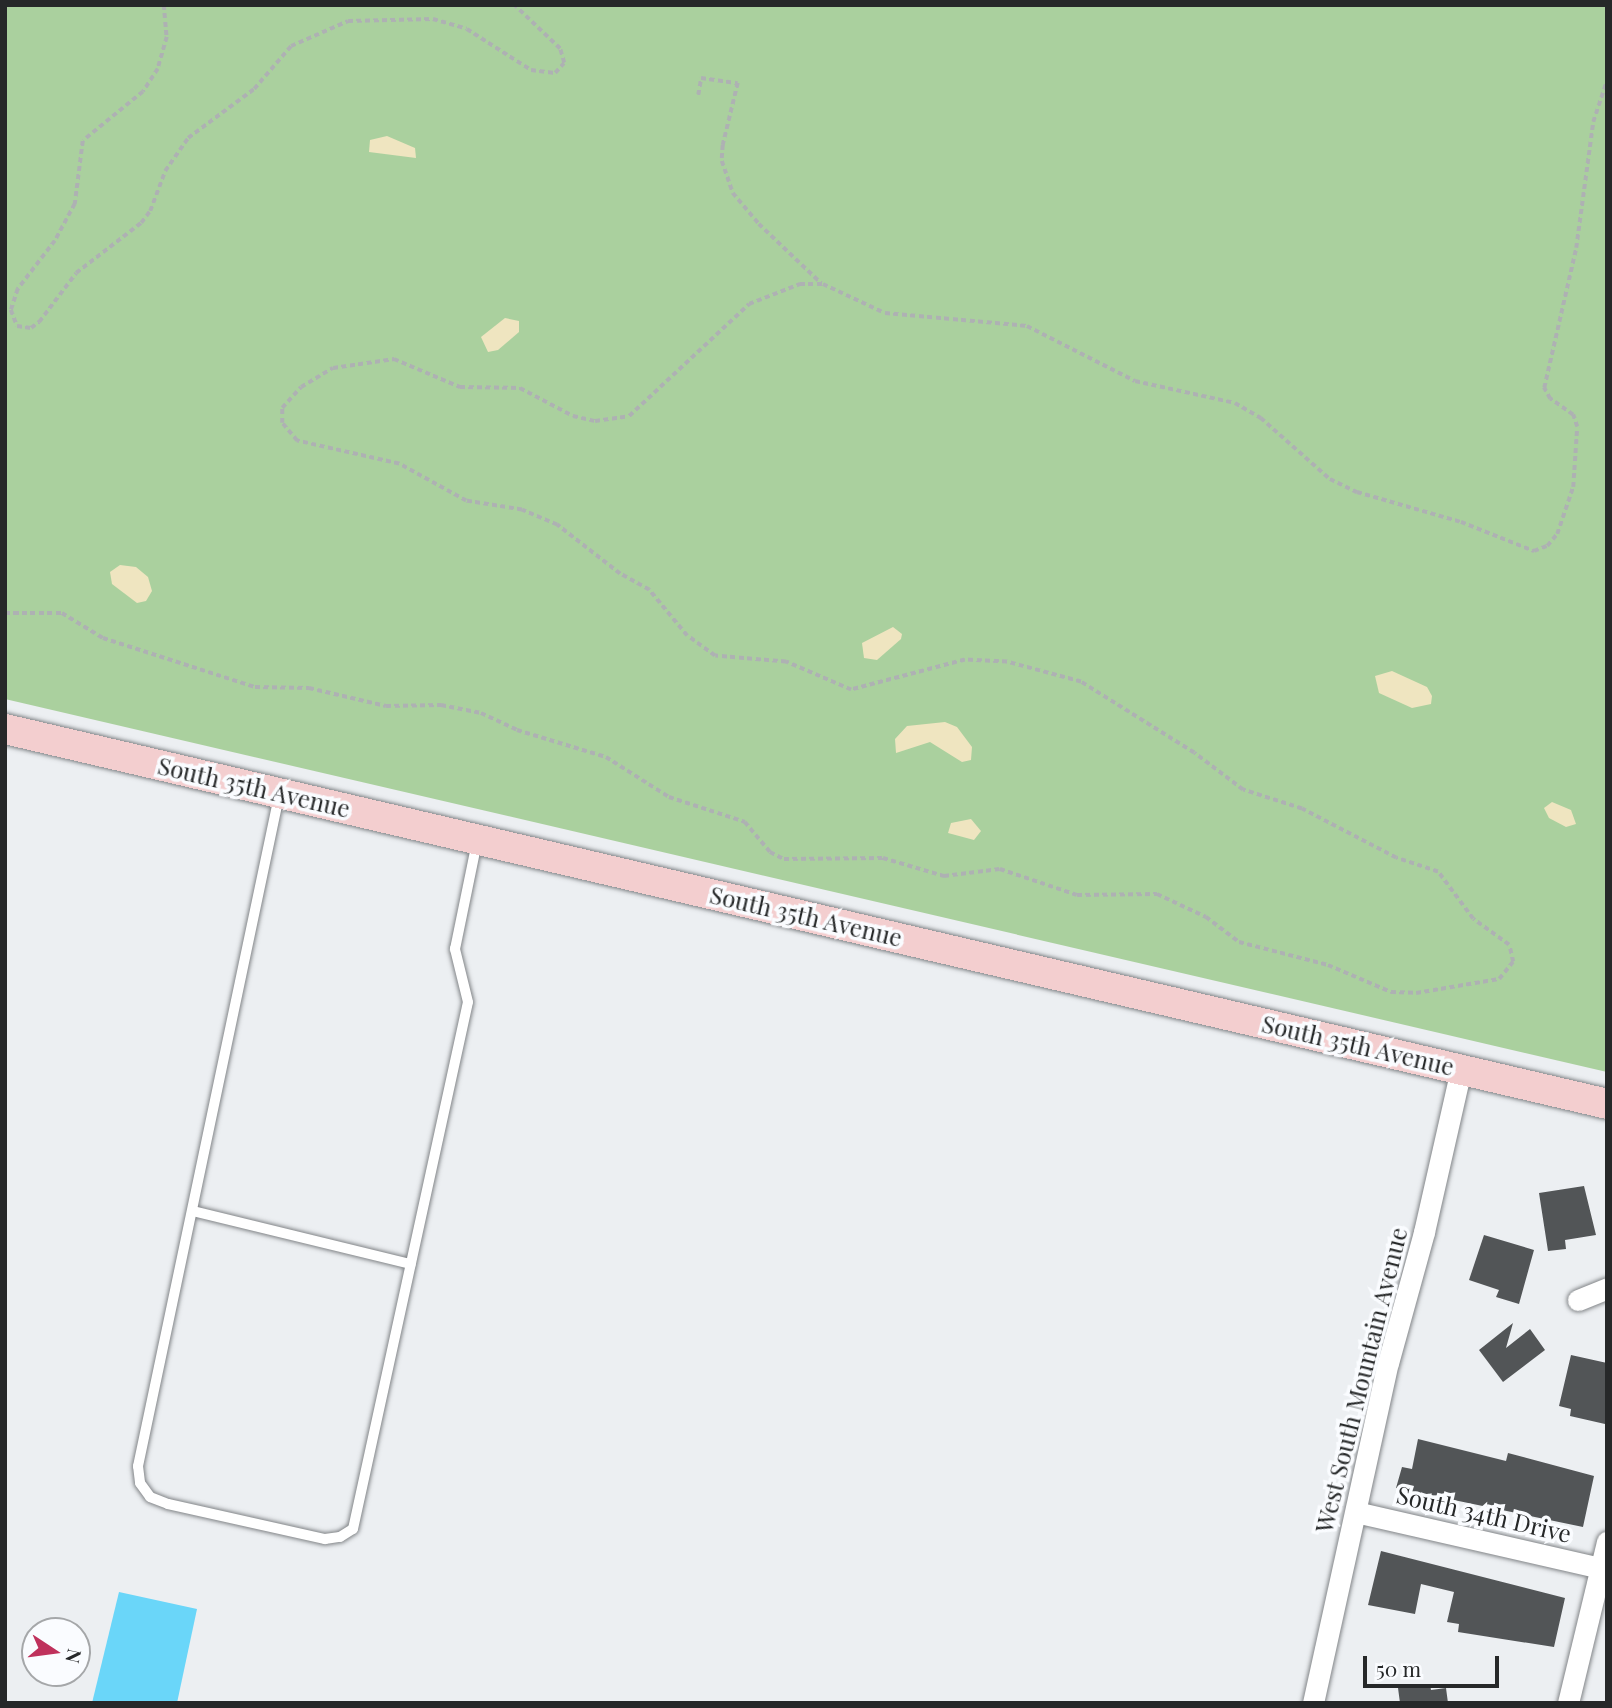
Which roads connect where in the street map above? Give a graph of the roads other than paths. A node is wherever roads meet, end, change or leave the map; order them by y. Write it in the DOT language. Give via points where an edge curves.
graph roads {
  1 [pos="5,729"];
  2 [pos="280,793"];
  3 [pos="478,840"];
  4 [pos="1461,1069"];
  5 [pos="1607,1104"];
  6 [pos="193,1211"];
  7 [pos="411,1264"];
  8 [pos="1607,1288"];
  9 [pos="1578,1300"];
  10 [pos="1356,1512"];
  11 [pos="1607,1542"];
  12 [pos="1601,1568"];
  13 [pos="1313,1703"];
  14 [pos="1569,1703"];
  1 -- 2 [label="main road, South 35th Avenue"];
  2 -- 3 [label="main road, South 35th Avenue"];
  2 -- 6 [label="lane"];
  3 -- 4 [label="main road, South 35th Avenue"];
  3 -- 7 [label="lane" via="455,949 468,1002"];
  4 -- 5 [label="main road, South 35th Avenue"];
  4 -- 10 [label="street, West South Mountain Avenue"];
  6 -- 7 [label="lane"];
  6 -- 7 [label="lane" via="138,1466 140,1483 150,1497 168,1504 325,1539 353,1529"];
  8 -- 9 [label="street"];
  10 -- 12 [label="street, South 34th Drive"];
  10 -- 13 [label="street, West South Mountain Avenue"];
  11 -- 12 [label="street"];
  12 -- 14 [label="street"];
}
